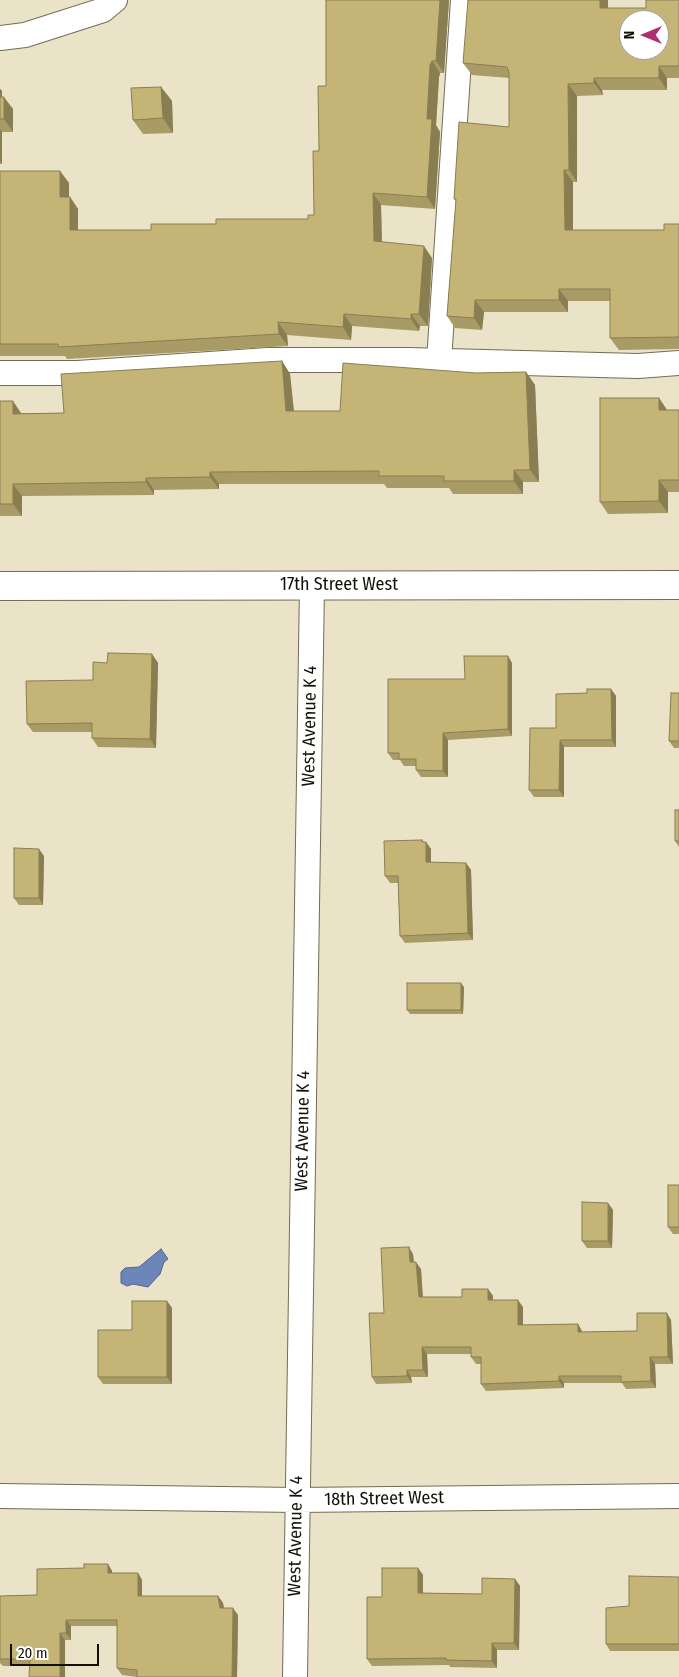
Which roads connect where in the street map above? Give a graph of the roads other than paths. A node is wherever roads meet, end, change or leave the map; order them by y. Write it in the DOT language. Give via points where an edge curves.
graph roads {
  1 [pos="115,0"];
  2 [pos="463,0"];
  3 [pos="0,38"];
  4 [pos="439,361"];
  5 [pos="679,363"];
  6 [pos="0,373"];
  7 [pos="312,585"];
  8 [pos="679,585"];
  9 [pos="0,586"];
  10 [pos="0,1496"];
  11 [pos="679,1496"];
  12 [pos="296,1500"];
  13 [pos="295,1677"];
  1 -- 3 [label="street" via="103,10 25,35"];
  2 -- 4 [label="street"];
  4 -- 5 [label="street" via="638,366"];
  4 -- 6 [label="street" via="268,360 78,373"];
  7 -- 8 [label="street, 17th Street West"];
  7 -- 9 [label="street, 17th Street West"];
  7 -- 12 [label="street, West Avenue K 4"];
  10 -- 12 [label="street, 18th Street West"];
  11 -- 12 [label="street, 18th Street West"];
  12 -- 13 [label="street, West Avenue K 4"];
}
